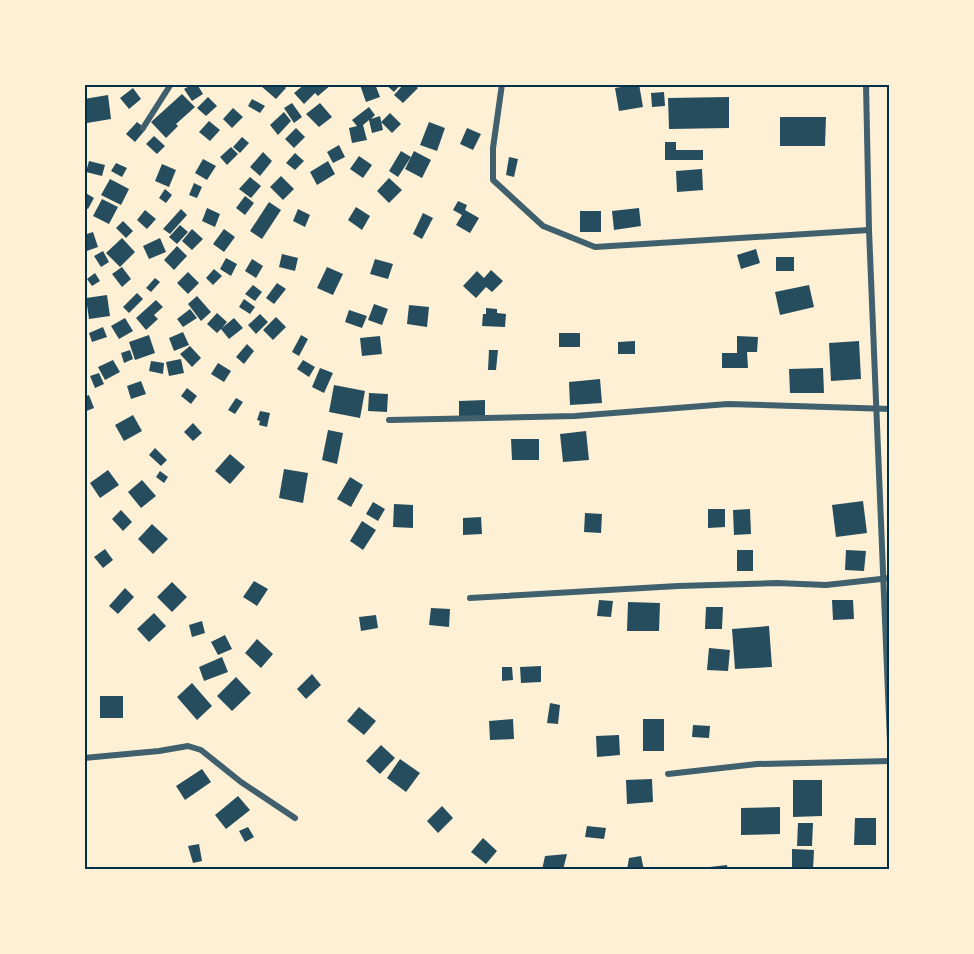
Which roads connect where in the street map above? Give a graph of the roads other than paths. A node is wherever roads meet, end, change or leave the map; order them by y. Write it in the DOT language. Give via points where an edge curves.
graph roads {
  1 [pos="171,84"];
  2 [pos="502,84"];
  3 [pos="867,84"];
  4 [pos="143,128"];
  5 [pos="869,230"];
  6 [pos="890,409"];
  7 [pos="877,410"];
  8 [pos="389,420"];
  9 [pos="886,578"];
  10 [pos="470,598"];
  11 [pos="890,742"];
  12 [pos="84,758"];
  13 [pos="890,761"];
  14 [pos="668,774"];
  15 [pos="295,818"];
  1 -- 4 [label="street"];
  2 -- 5 [label="street" via="493,180 543,226 584,243 595,247"];
  3 -- 5 [label="street"];
  5 -- 7 [label="street"];
  6 -- 7 [label="street"];
  7 -- 8 [label="street" via="728,404 575,416"];
  7 -- 9 [label="street"];
  9 -- 10 [label="street" via="826,585 678,586"];
  9 -- 11 [label="street"];
  12 -- 15 [label="street" via="188,746 201,750"];
  13 -- 14 [label="street" via="757,764"];
}
